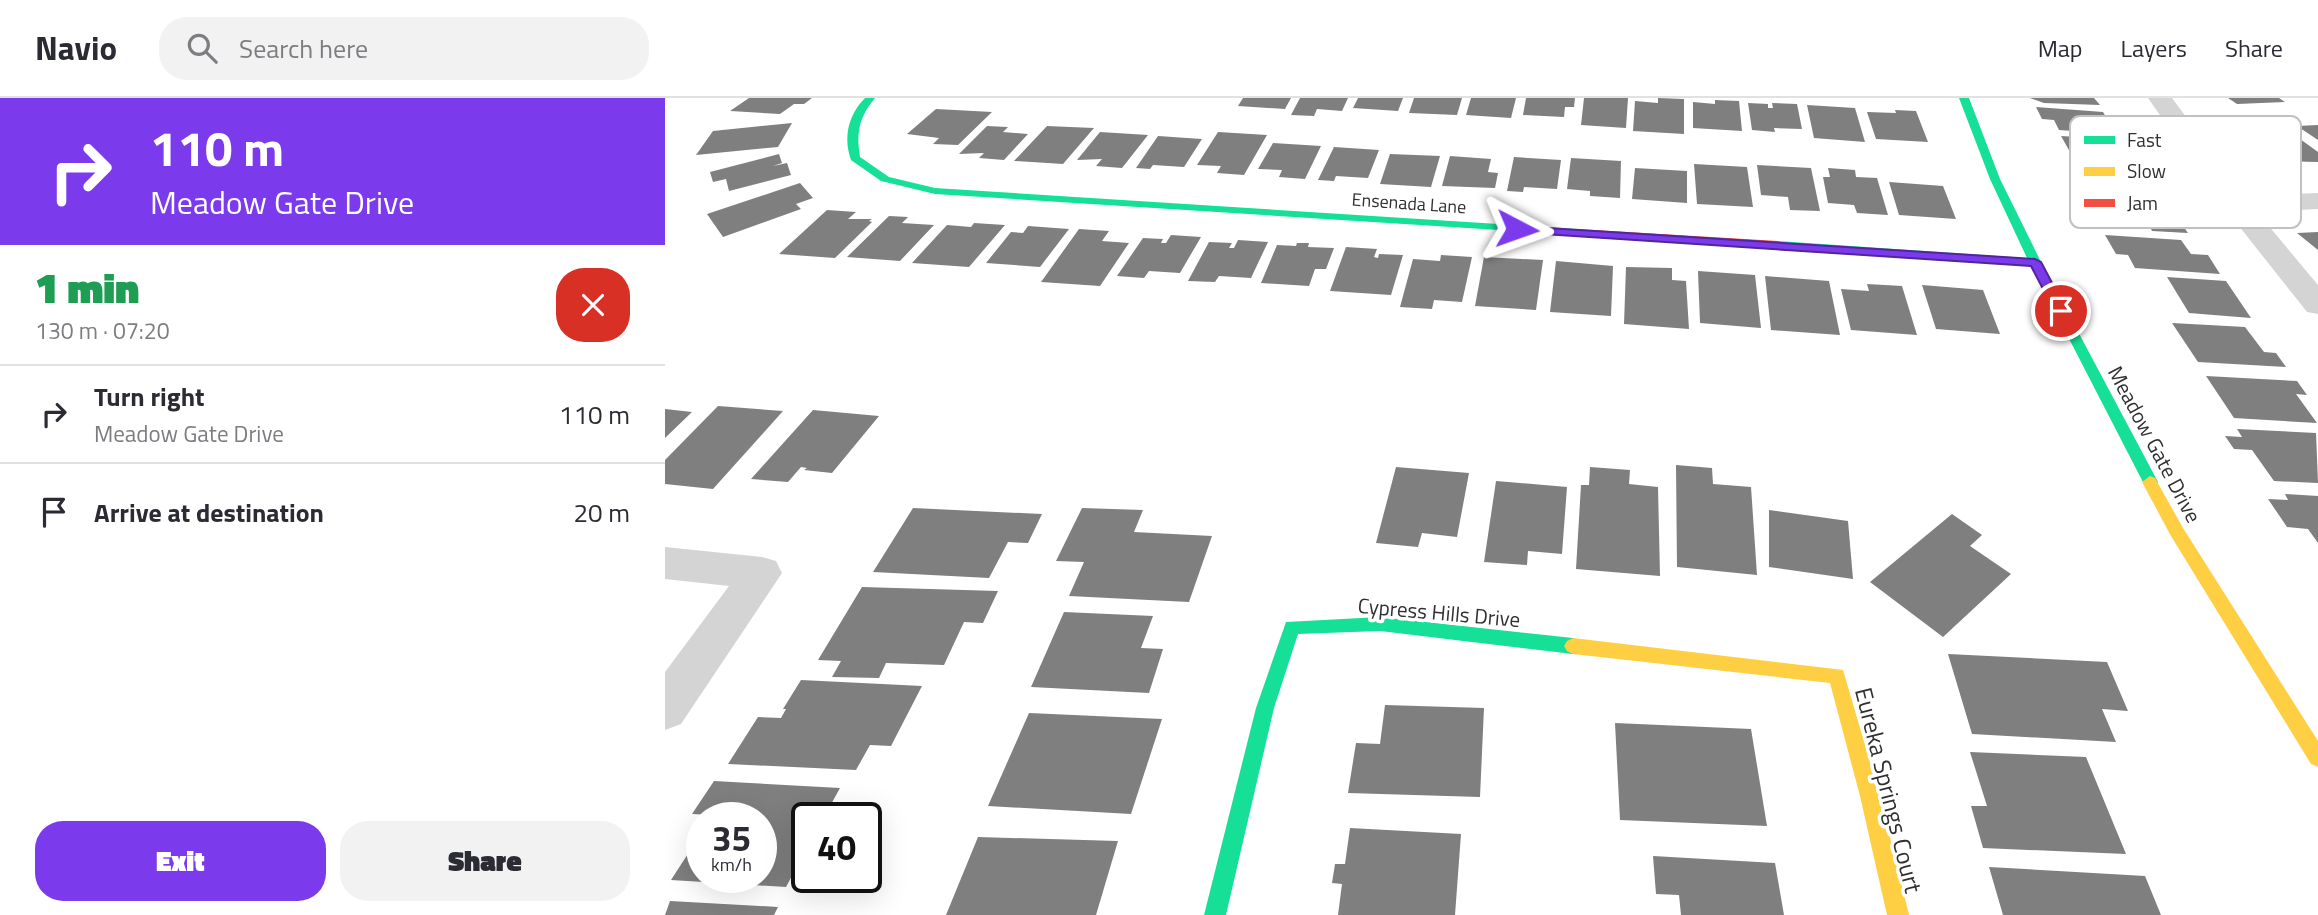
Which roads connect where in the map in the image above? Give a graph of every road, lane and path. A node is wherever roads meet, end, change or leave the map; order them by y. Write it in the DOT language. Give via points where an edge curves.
graph roads {
  1 [pos="870,98"];
  2 [pos="1964,98"];
  3 [pos="2159,98"];
  4 [pos="2172,116"];
  5 [pos="2256,228"];
  6 [pos="2035,262"];
  7 [pos="2318,305"];
  8 [pos="665,563"];
  9 [pos="1837,676"];
  10 [pos="665,709"];
  11 [pos="2318,758"];
  12 [pos="1215,915"];
  13 [pos="1898,915"];
  1 -- 6 [label="street, Ensenada Lane" via="861,105 850,133 855,158 885,179 935,191"];
  2 -- 6 [label="street, Meadow Gate Drive"];
  3 -- 4 [label="street"];
  5 -- 7 [label="street"];
  6 -- 11 [label="street, Meadow Gate Drive" via="2177,532"];
  8 -- 10 [label="street" via="762,573"];
  9 -- 12 [label="street, Cypress Hills Drive" via="1380,624 1292,627 1265,708"];
  9 -- 13 [label="street, Eureka Springs Court"];
}
